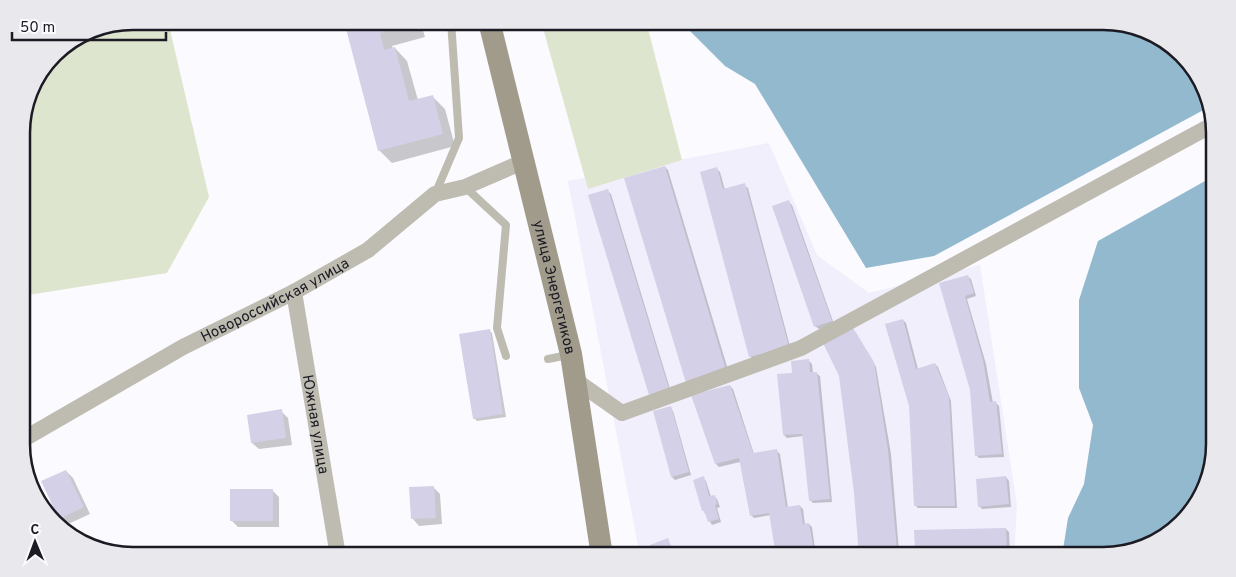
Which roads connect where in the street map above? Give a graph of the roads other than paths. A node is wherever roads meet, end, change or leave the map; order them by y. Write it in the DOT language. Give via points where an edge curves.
graph roads {
  1 [pos="452,30"];
  2 [pos="491,30"];
  3 [pos="1206,129"];
  4 [pos="525,160"];
  5 [pos="465,187"];
  6 [pos="435,194"];
  7 [pos="294,292"];
  8 [pos="571,354"];
  9 [pos="506,356"];
  10 [pos="548,359"];
  11 [pos="575,380"];
  12 [pos="30,435"];
  13 [pos="336,547"];
  14 [pos="601,547"];
  1 -- 6 [label="lane" via="459,138"];
  2 -- 4 [label="main road, улица Энергетиков"];
  3 -- 11 [label="street" via="801,348 622,414"];
  4 -- 5 [label="street, Новороссийская улица"];
  4 -- 8 [label="main road, улица Энергетиков"];
  5 -- 6 [label="street, Новороссийская улица"];
  5 -- 9 [label="lane" via="506,225 497,328"];
  6 -- 7 [label="street, Новороссийская улица" via="368,250"];
  7 -- 12 [label="street, Новороссийская улица" via="183,347"];
  7 -- 13 [label="street, Южная улица"];
  8 -- 10 [label="lane"];
  8 -- 11 [label="main road, улица Энергетиков"];
  11 -- 14 [label="main road, улица Энергетиков"];
}
